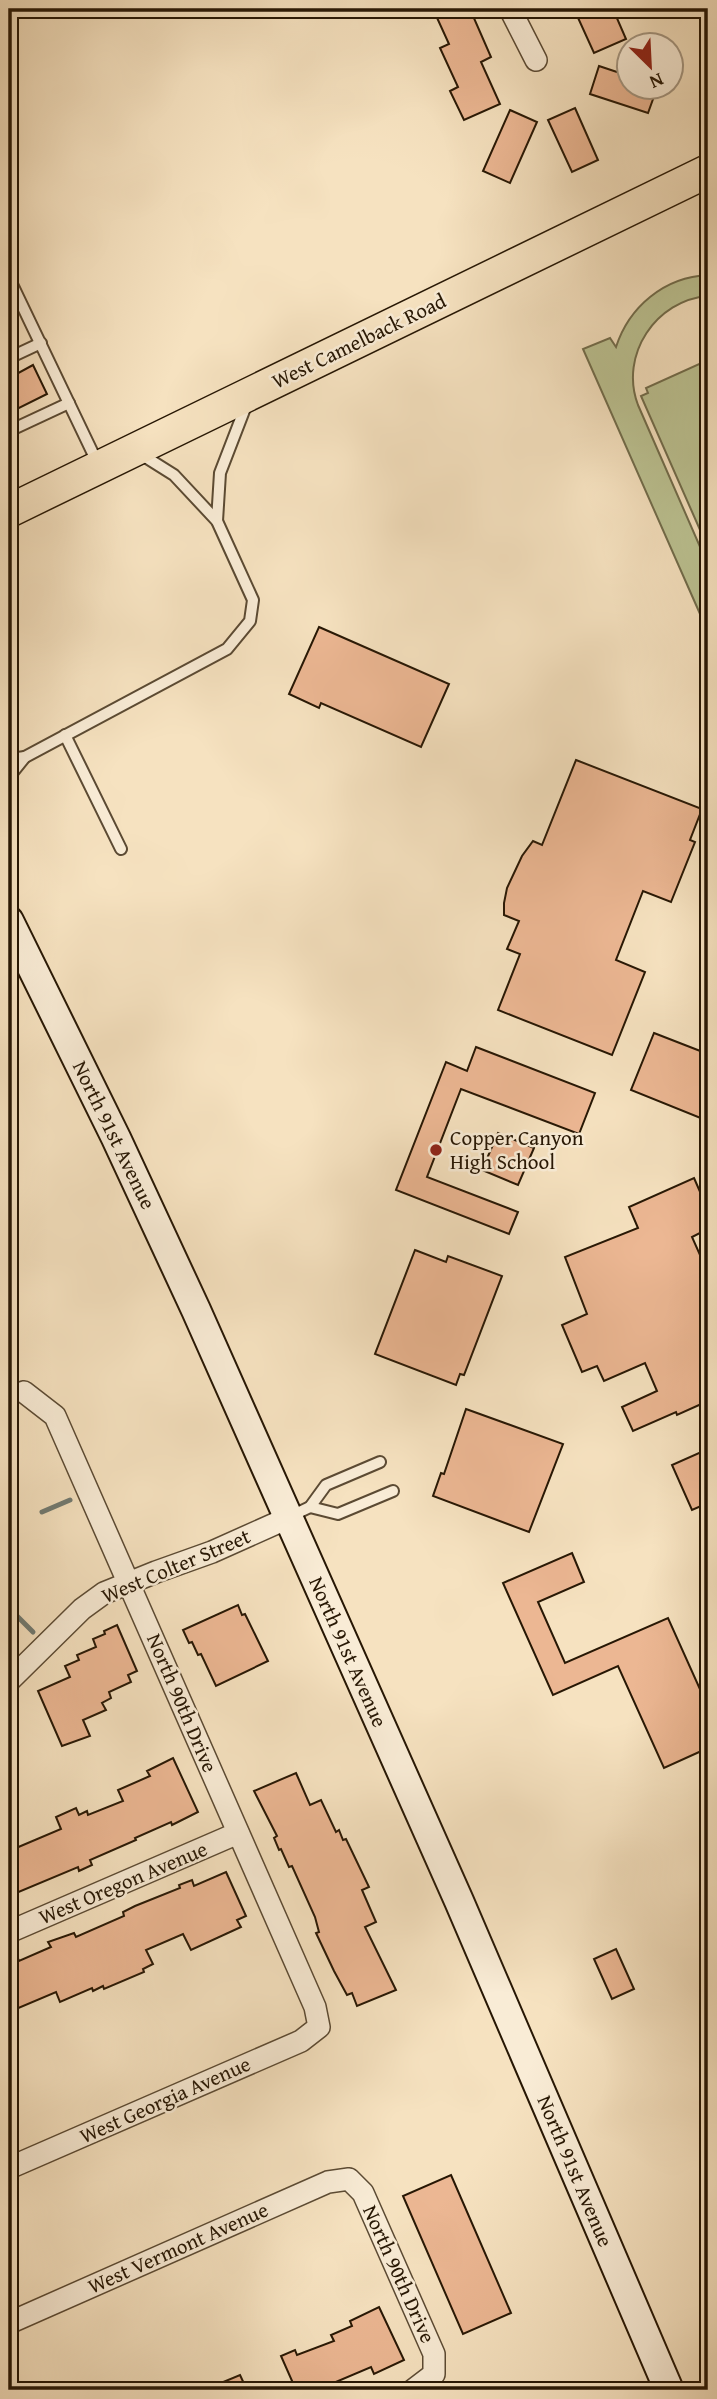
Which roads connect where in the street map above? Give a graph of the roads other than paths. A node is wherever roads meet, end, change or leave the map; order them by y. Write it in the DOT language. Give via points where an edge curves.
graph roads {
  1 [pos="510,9"];
  2 [pos="536,60"];
  3 [pos="708,171"];
  4 [pos="9,278"];
  5 [pos="41,343"];
  6 [pos="9,358"];
  7 [pos="250,394"];
  8 [pos="69,403"];
  9 [pos="9,431"];
  10 [pos="134,450"];
  11 [pos="100,467"];
  12 [pos="9,511"];
  13 [pos="217,521"];
  14 [pos="65,736"];
  15 [pos="25,757"];
  16 [pos="9,759"];
  17 [pos="9,777"];
  18 [pos="121,849"];
  19 [pos="9,921"];
  20 [pos="24,1392"];
  21 [pos="380,1462"];
  22 [pos="393,1491"];
  23 [pos="299,1512"];
  24 [pos="129,1582"];
  25 [pos="9,1681"];
  26 [pos="238,1833"];
  27 [pos="9,1932"];
  28 [pos="319,2027"];
  29 [pos="9,2168"];
  30 [pos="349,2179"];
  31 [pos="9,2323"];
  32 [pos="413,2390"];
  33 [pos="669,2390"];
  1 -- 2 [label="street"];
  3 -- 7 [label="main road, West Camelback Road"];
  4 -- 5 [label="lane"];
  5 -- 6 [label="lane"];
  5 -- 8 [label="lane"];
  7 -- 10 [label="main road, West Camelback Road"];
  7 -- 13 [label="lane" via="220,473"];
  8 -- 9 [label="lane"];
  8 -- 11 [label="lane"];
  10 -- 11 [label="main road, West Camelback Road"];
  10 -- 13 [label="lane" via="174,475"];
  11 -- 12 [label="main road, West Camelback Road"];
  13 -- 14 [label="lane" via="253,600 250,621 227,649"];
  14 -- 15 [label="lane"];
  14 -- 18 [label="lane"];
  15 -- 16 [label="lane"];
  15 -- 17 [label="lane"];
  19 -- 23 [label="main road, North 91st Avenue"];
  20 -- 24 [label="street, North 90th Drive" via="55,1416"];
  21 -- 23 [label="lane" via="326,1485"];
  22 -- 23 [label="lane" via="338,1514"];
  23 -- 24 [label="street, West Colter Street" via="212,1552"];
  23 -- 33 [label="main road, North 91st Avenue"];
  24 -- 25 [label="street, West Colter Street" via="82,1609"];
  24 -- 26 [label="street, North 90th Drive"];
  26 -- 27 [label="street, West Oregon Avenue"];
  26 -- 28 [label="street, North 90th Drive" via="315,2007"];
  28 -- 29 [label="street, West Georgia Avenue" via="301,2040"];
  30 -- 31 [label="street, West Vermont Avenue" via="328,2182"];
  30 -- 32 [label="street, North 90th Drive" via="363,2193 434,2354 434,2374"];
}
